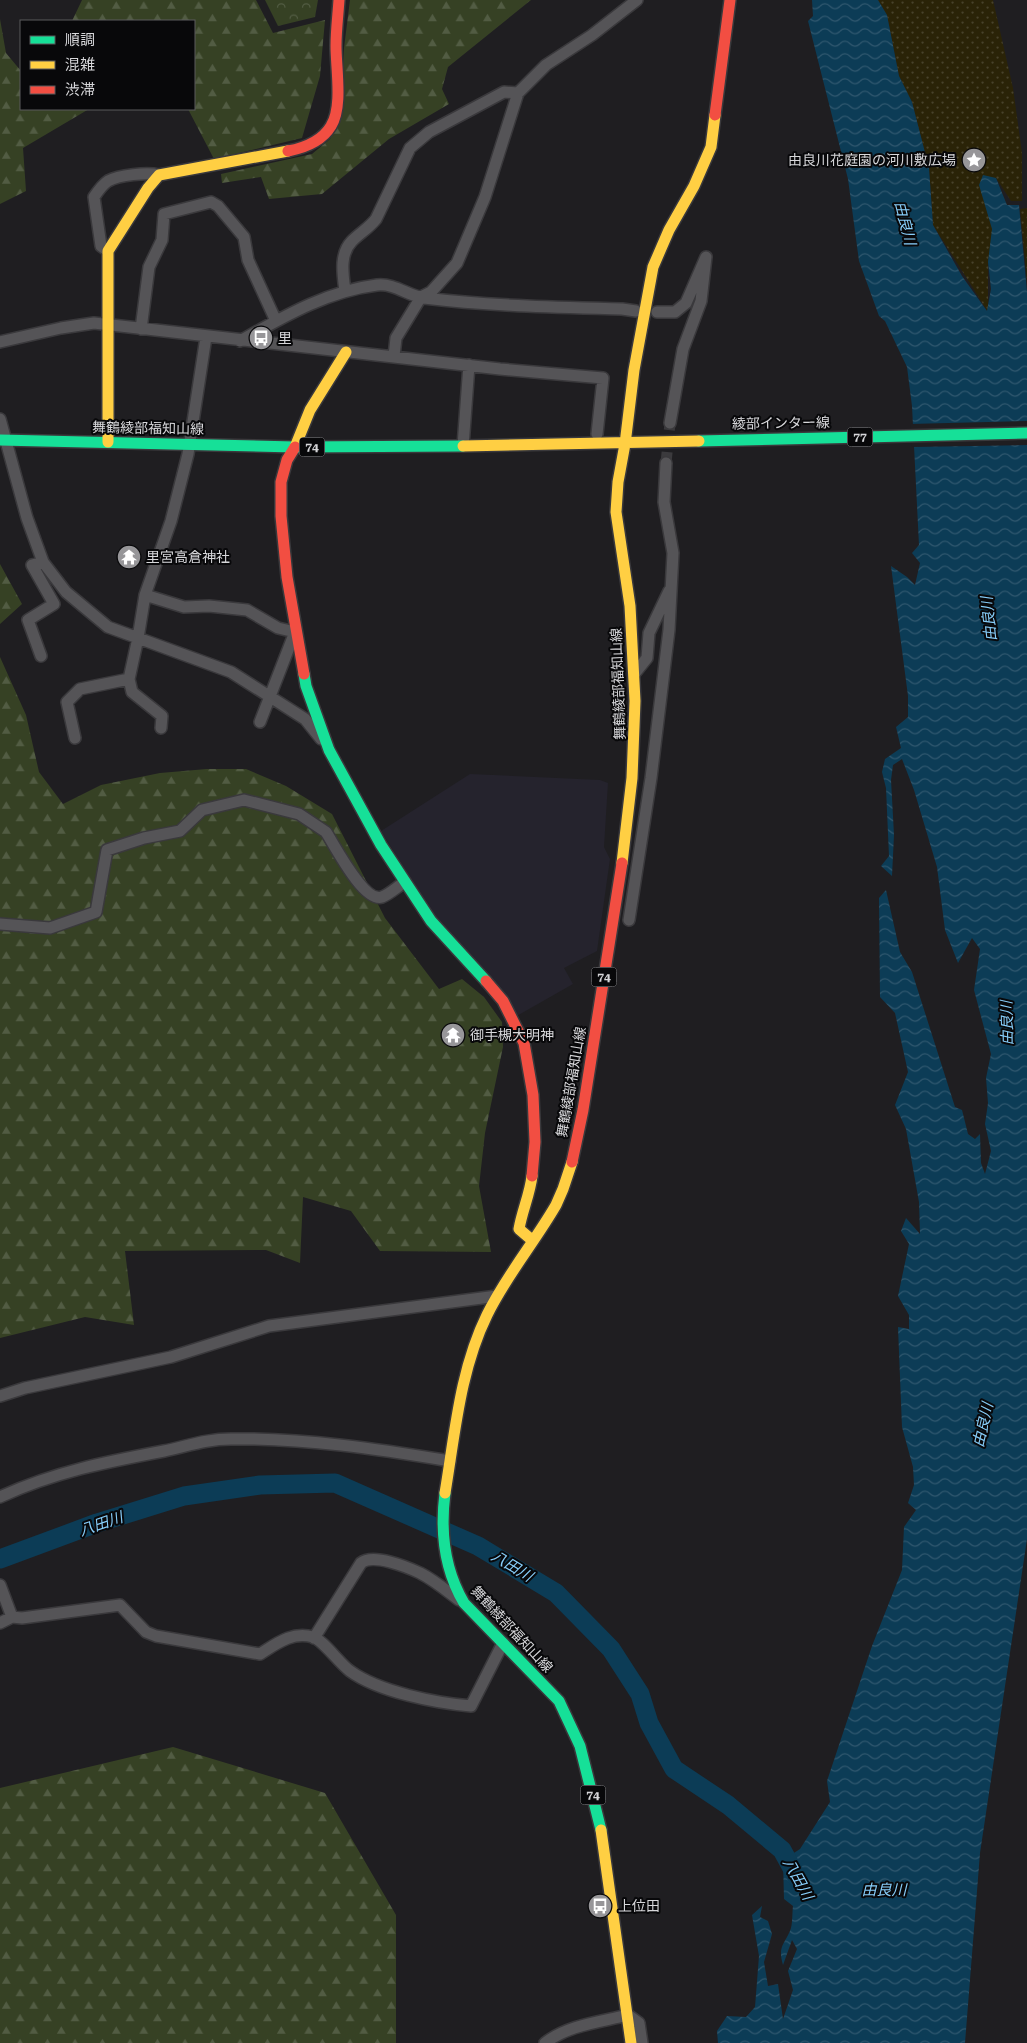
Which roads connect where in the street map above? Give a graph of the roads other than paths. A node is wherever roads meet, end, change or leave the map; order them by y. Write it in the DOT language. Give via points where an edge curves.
graph roads {
  1 [pos="339,0"];
  2 [pos="637,0"];
  3 [pos="730,0"];
  4 [pos="518,94"];
  5 [pos="159,175"];
  6 [pos="108,251"];
  7 [pos="345,291"];
  8 [pos="421,298"];
  9 [pos="636,311"];
  10 [pos="657,312"];
  11 [pos="276,321"];
  12 [pos="110,326"];
  13 [pos="141,329"];
  14 [pos="206,337"];
  15 [pos="240,341"];
  16 [pos="0,342"];
  17 [pos="346,352"];
  18 [pos="394,356"];
  19 [pos="469,365"];
  20 [pos="0,419"];
  21 [pos="670,423"];
  22 [pos="1027,433"];
  23 [pos="597,434"];
  24 [pos="3,440"];
  25 [pos="108,442"];
  26 [pos="189,443"];
  27 [pos="625,444"];
  28 [pos="463,446"];
  29 [pos="295,447"];
  30 [pos="666,463"];
  31 [pos="43,562"];
  32 [pos="671,585"];
  33 [pos="145,595"];
  34 [pos="295,632"];
  35 [pos="138,638"];
  36 [pos="41,656"];
  37 [pos="635,673"];
  38 [pos="129,679"];
  39 [pos="269,696"];
  40 [pos="260,722"];
  41 [pos="162,728"];
  42 [pos="75,738"];
  43 [pos="329,750"];
  44 [pos="405,882"];
  45 [pos="629,920"];
  46 [pos="0,924"];
  47 [pos="533,1241"];
  48 [pos="497,1296"];
  49 [pos="0,1396"];
  50 [pos="450,1461"];
  51 [pos="0,1497"];
  52 [pos="2,1590"];
  53 [pos="464,1603"];
  54 [pos="12,1617"];
  55 [pos="0,1623"];
  56 [pos="314,1638"];
  57 [pos="503,1642"];
  58 [pos="628,2015"];
  59 [pos="545,2043"];
  60 [pos="631,2043"];
  61 [pos="642,2043"];
  1 -- 5 [label="main road" via="336,46 338,100 331,126 317,140 302,148"];
  2 -- 4 [label="street" via="546,65"];
  3 -- 27 [label="main road" via="711,148 653,267 634,370"];
  4 -- 7 [label="street" via="504,92 428,132 410,148 376,219 344,253"];
  4 -- 8 [label="street" via="485,197 457,263 431,292"];
  5 -- 6 [label="main road"];
  5 -- 6 [label="street" via="149,172 110,180 102,185 94,197 101,246"];
  6 -- 12 [label="main road"];
  7 -- 8 [label="street" via="379,285 394,286"];
  7 -- 11 [label="street"];
  8 -- 9 [label="street"];
  8 -- 18 [label="street" via="396,338"];
  10 -- 21 [label="street" via="675,312 686,304 706,257 701,301 683,349"];
  11 -- 13 [label="street" via="248,260 244,237 211,202 164,214 162,240 149,267"];
  11 -- 15 [label="street"];
  12 -- 13 [label="street"];
  12 -- 16 [label="street" via="94,323"];
  12 -- 25 [label="main road"];
  13 -- 14 [label="street"];
  14 -- 15 [label="street"];
  14 -- 26 [label="street"];
  15 -- 17 [label="street"];
  17 -- 18 [label="street"];
  17 -- 29 [label="main road" via="304,420"];
  18 -- 19 [label="street"];
  19 -- 23 [label="street" via="603,378"];
  19 -- 28 [label="street"];
  20 -- 24 [label="street"];
  22 -- 27 [label="main road, 綾部インター線 / 77"];
  24 -- 25 [label="main road, 舞鶴綾部福知山線 / 74"];
  24 -- 31 [label="street"];
  25 -- 26 [label="main road, 舞鶴綾部福知山線 / 74"];
  26 -- 29 [label="main road, 舞鶴綾部福知山線 / 74"];
  26 -- 33 [label="street" via="170,521"];
  27 -- 28 [label="main road, 舞鶴綾部福知山線 / 74"];
  27 -- 37 [label="main road, 舞鶴綾部福知山線 / 74" via="616,519 629,592"];
  28 -- 29 [label="main road, 舞鶴綾部福知山線 / 74"];
  29 -- 34 [label="main road, 舞鶴綾部福知山線 / 74" via="280,482"];
  30 -- 32 [label="street" via="664,502 673,553"];
  31 -- 35 [label="street" via="66,592 108,627"];
  31 -- 36 [label="street" via="32,565 54,604 28,620"];
  32 -- 37 [label="street" via="649,633 647,658"];
  32 -- 45 [label="street" via="661,699"];
  33 -- 34 [label="street" via="184,607 246,610 278,628"];
  33 -- 35 [label="street"];
  34 -- 39 [label="street"];
  34 -- 43 [label="main road, 舞鶴綾部福知山線 / 74" via="306,686"];
  35 -- 38 [label="street"];
  35 -- 39 [label="street" via="231,672"];
  37 -- 47 [label="main road, 舞鶴綾部福知山線 / 74" via="634,758 623,867 580,1117 569,1173 555,1208"];
  38 -- 41 [label="street" via="132,692 162,716"];
  38 -- 42 [label="street" via="80,689 67,702"];
  39 -- 40 [label="street"];
  39 -- 43 [label="street" via="305,719"];
  43 -- 44 [label="main road, 舞鶴綾部福知山線 / 74"];
  44 -- 46 [label="street" via="382,897 373,897 362,888 321,828 299,814 244,800 202,810 180,831 107,850 96,912 50,928"];
  44 -- 47 [label="main road, 舞鶴綾部福知山線 / 74" via="431,921 503,1002 524,1043 535,1142 531,1186 520,1216 519,1229"];
  47 -- 48 [label="main road, 舞鶴綾部福知山線 / 74"];
  48 -- 49 [label="street" via="269,1326 171,1357"];
  48 -- 50 [label="main road, 舞鶴綾部福知山線 / 74" via="476,1338 462,1388"];
  50 -- 51 [label="street" via="343,1444 231,1438 203,1440 62,1472"];
  50 -- 53 [label="main road, 舞鶴綾部福知山線 / 74" via="442,1534 456,1591"];
  52 -- 54 [label="street"];
  53 -- 56 [label="street" via="421,1574 374,1558 366,1559 361,1562"];
  53 -- 57 [label="main road, 舞鶴綾部福知山線 / 74"];
  54 -- 55 [label="street"];
  54 -- 56 [label="street" via="120,1605 146,1632 156,1636 260,1654 287,1638"];
  56 -- 57 [label="street" via="350,1671 386,1688 438,1703 471,1706"];
  57 -- 58 [label="main road, 舞鶴綾部福知山線 / 74" via="559,1701 580,1746 603,1838"];
  58 -- 59 [label="street" via="567,2030"];
  58 -- 60 [label="main road, 舞鶴綾部福知山線 / 74"];
  58 -- 61 [label="street" via="639,2023"];
}
